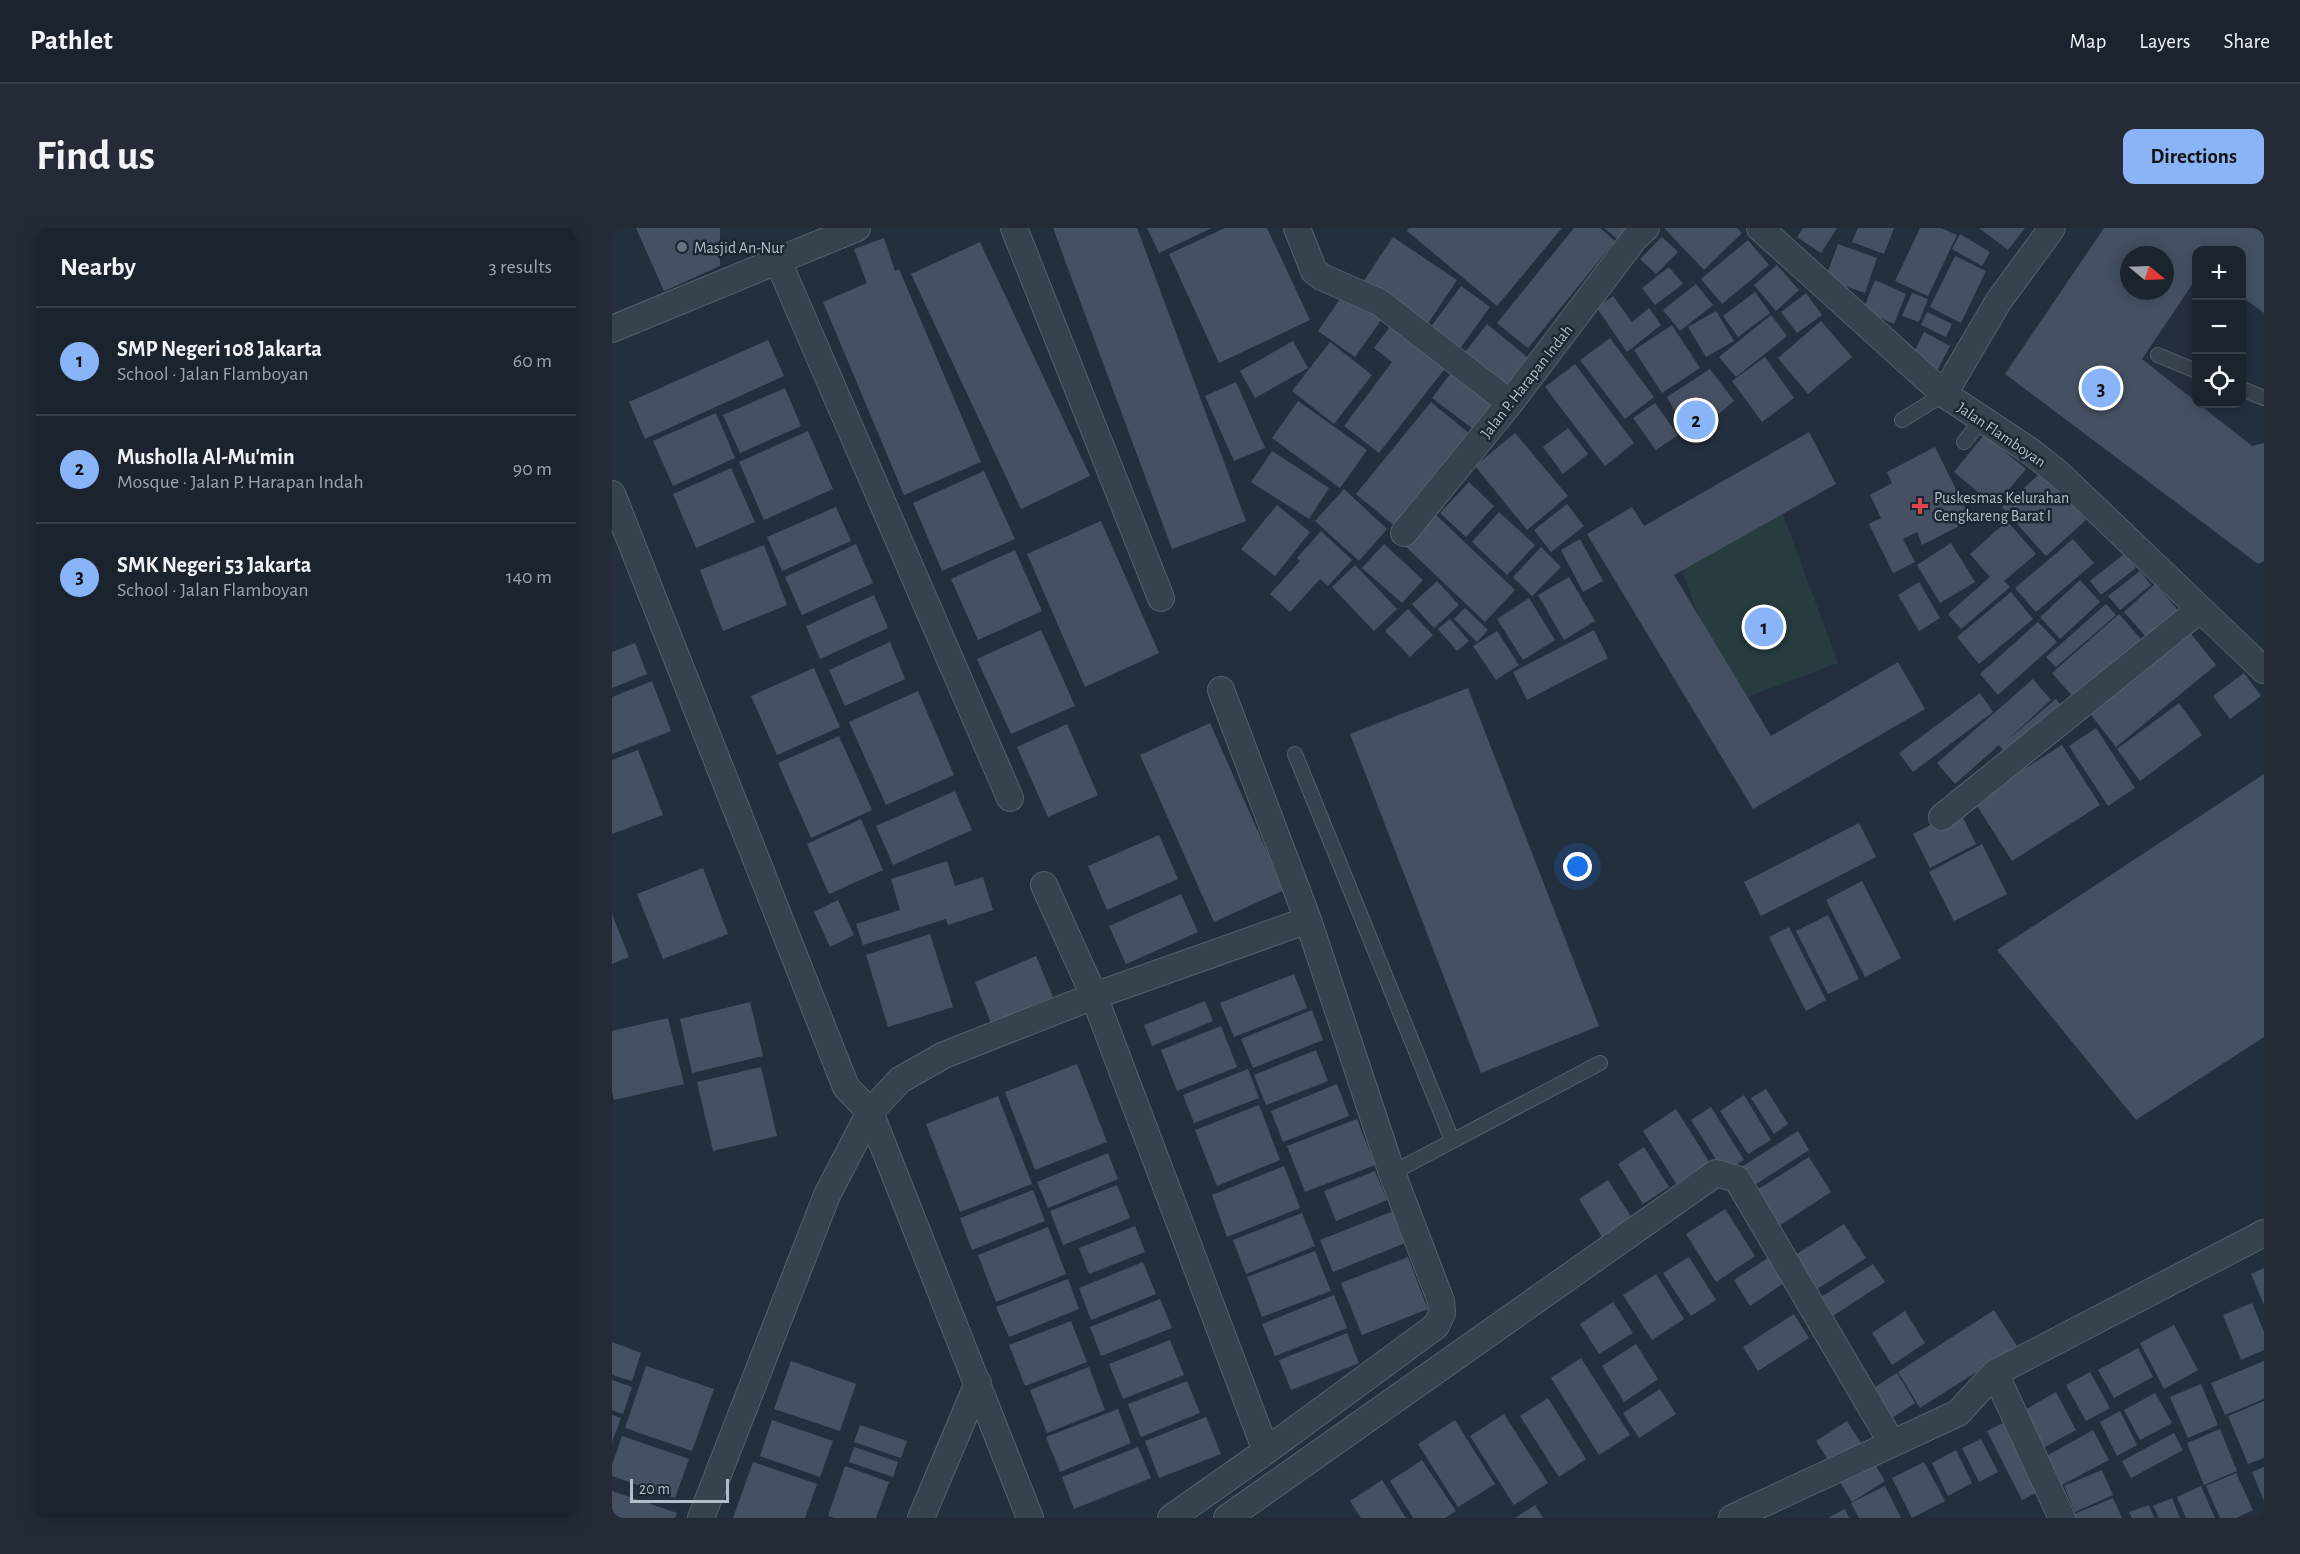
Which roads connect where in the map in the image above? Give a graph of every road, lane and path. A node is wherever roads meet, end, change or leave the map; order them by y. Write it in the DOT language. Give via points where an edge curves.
graph roads {
  1 [pos="857,228"];
  2 [pos="1014,228"];
  3 [pos="1297,228"];
  4 [pos="1646,228"];
  5 [pos="1760,228"];
  6 [pos="2052,228"];
  7 [pos="778,261"];
  8 [pos="612,329"];
  9 [pos="2158,355"];
  10 [pos="2192,369"];
  11 [pos="2246,391"];
  12 [pos="1944,394"];
  13 [pos="2264,398"];
  14 [pos="1510,403"];
  15 [pos="1902,420"];
  16 [pos="1982,420"];
  17 [pos="1964,442"];
  18 [pos="612,494"];
  19 [pos="1404,532"];
  20 [pos="1161,598"];
  21 [pos="2199,610"];
  22 [pos="2264,670"];
  23 [pos="1221,690"];
  24 [pos="1296,754"];
  25 [pos="1010,798"];
  26 [pos="1942,817"];
  27 [pos="1044,885"];
  28 [pos="1308,920"];
  29 [pos="1094,996"];
  30 [pos="1600,1063"];
  31 [pos="870,1112"];
  32 [pos="1452,1140"];
  33 [pos="1392,1173"];
  34 [pos="2264,1233"];
  35 [pos="1995,1373"];
  36 [pos="978,1383"];
  37 [pos="1892,1443"];
  38 [pos="1266,1451"];
  39 [pos="1742,1515"];
  40 [pos="701,1518"];
  41 [pos="921,1518"];
  42 [pos="1030,1518"];
  43 [pos="1171,1518"];
  44 [pos="1227,1518"];
  45 [pos="2062,1518"];
  1 -- 7 [label="street"];
  2 -- 20 [label="street"];
  3 -- 14 [label="street" via="1314,271 1379,302"];
  4 -- 14 [label="street, Jalan P. Harapan Indah"];
  5 -- 12 [label="street, Jalan Flamboyan"];
  6 -- 12 [label="street" via="1998,302"];
  7 -- 8 [label="street"];
  7 -- 25 [label="street"];
  9 -- 10 [label="lane"];
  11 -- 13 [label="lane"];
  12 -- 15 [label="lane"];
  12 -- 16 [label="street, Jalan Flamboyan"];
  14 -- 19 [label="street, Jalan P. Harapan Indah"];
  16 -- 17 [label="lane"];
  16 -- 21 [label="street, Jalan Flamboyan" via="2059,474"];
  18 -- 31 [label="street" via="846,1088"];
  21 -- 22 [label="street, Jalan Flamboyan"];
  21 -- 26 [label="street"];
  23 -- 28 [label="street"];
  24 -- 32 [label="lane"];
  27 -- 29 [label="street"];
  28 -- 29 [label="street"];
  28 -- 33 [label="street"];
  29 -- 31 [label="street" via="944,1055 900,1080"];
  29 -- 38 [label="street"];
  30 -- 32 [label="lane"];
  31 -- 36 [label="street"];
  31 -- 40 [label="street" via="827,1195"];
  32 -- 33 [label="lane"];
  33 -- 38 [label="street" via="1442,1313 1436,1326"];
  34 -- 35 [label="street"];
  35 -- 37 [label="street" via="1958,1413"];
  35 -- 45 [label="street"];
  36 -- 41 [label="street"];
  36 -- 42 [label="street"];
  37 -- 39 [label="street"];
  37 -- 44 [label="street" via="1737,1179 1716,1173"];
  38 -- 43 [label="street"];
}
